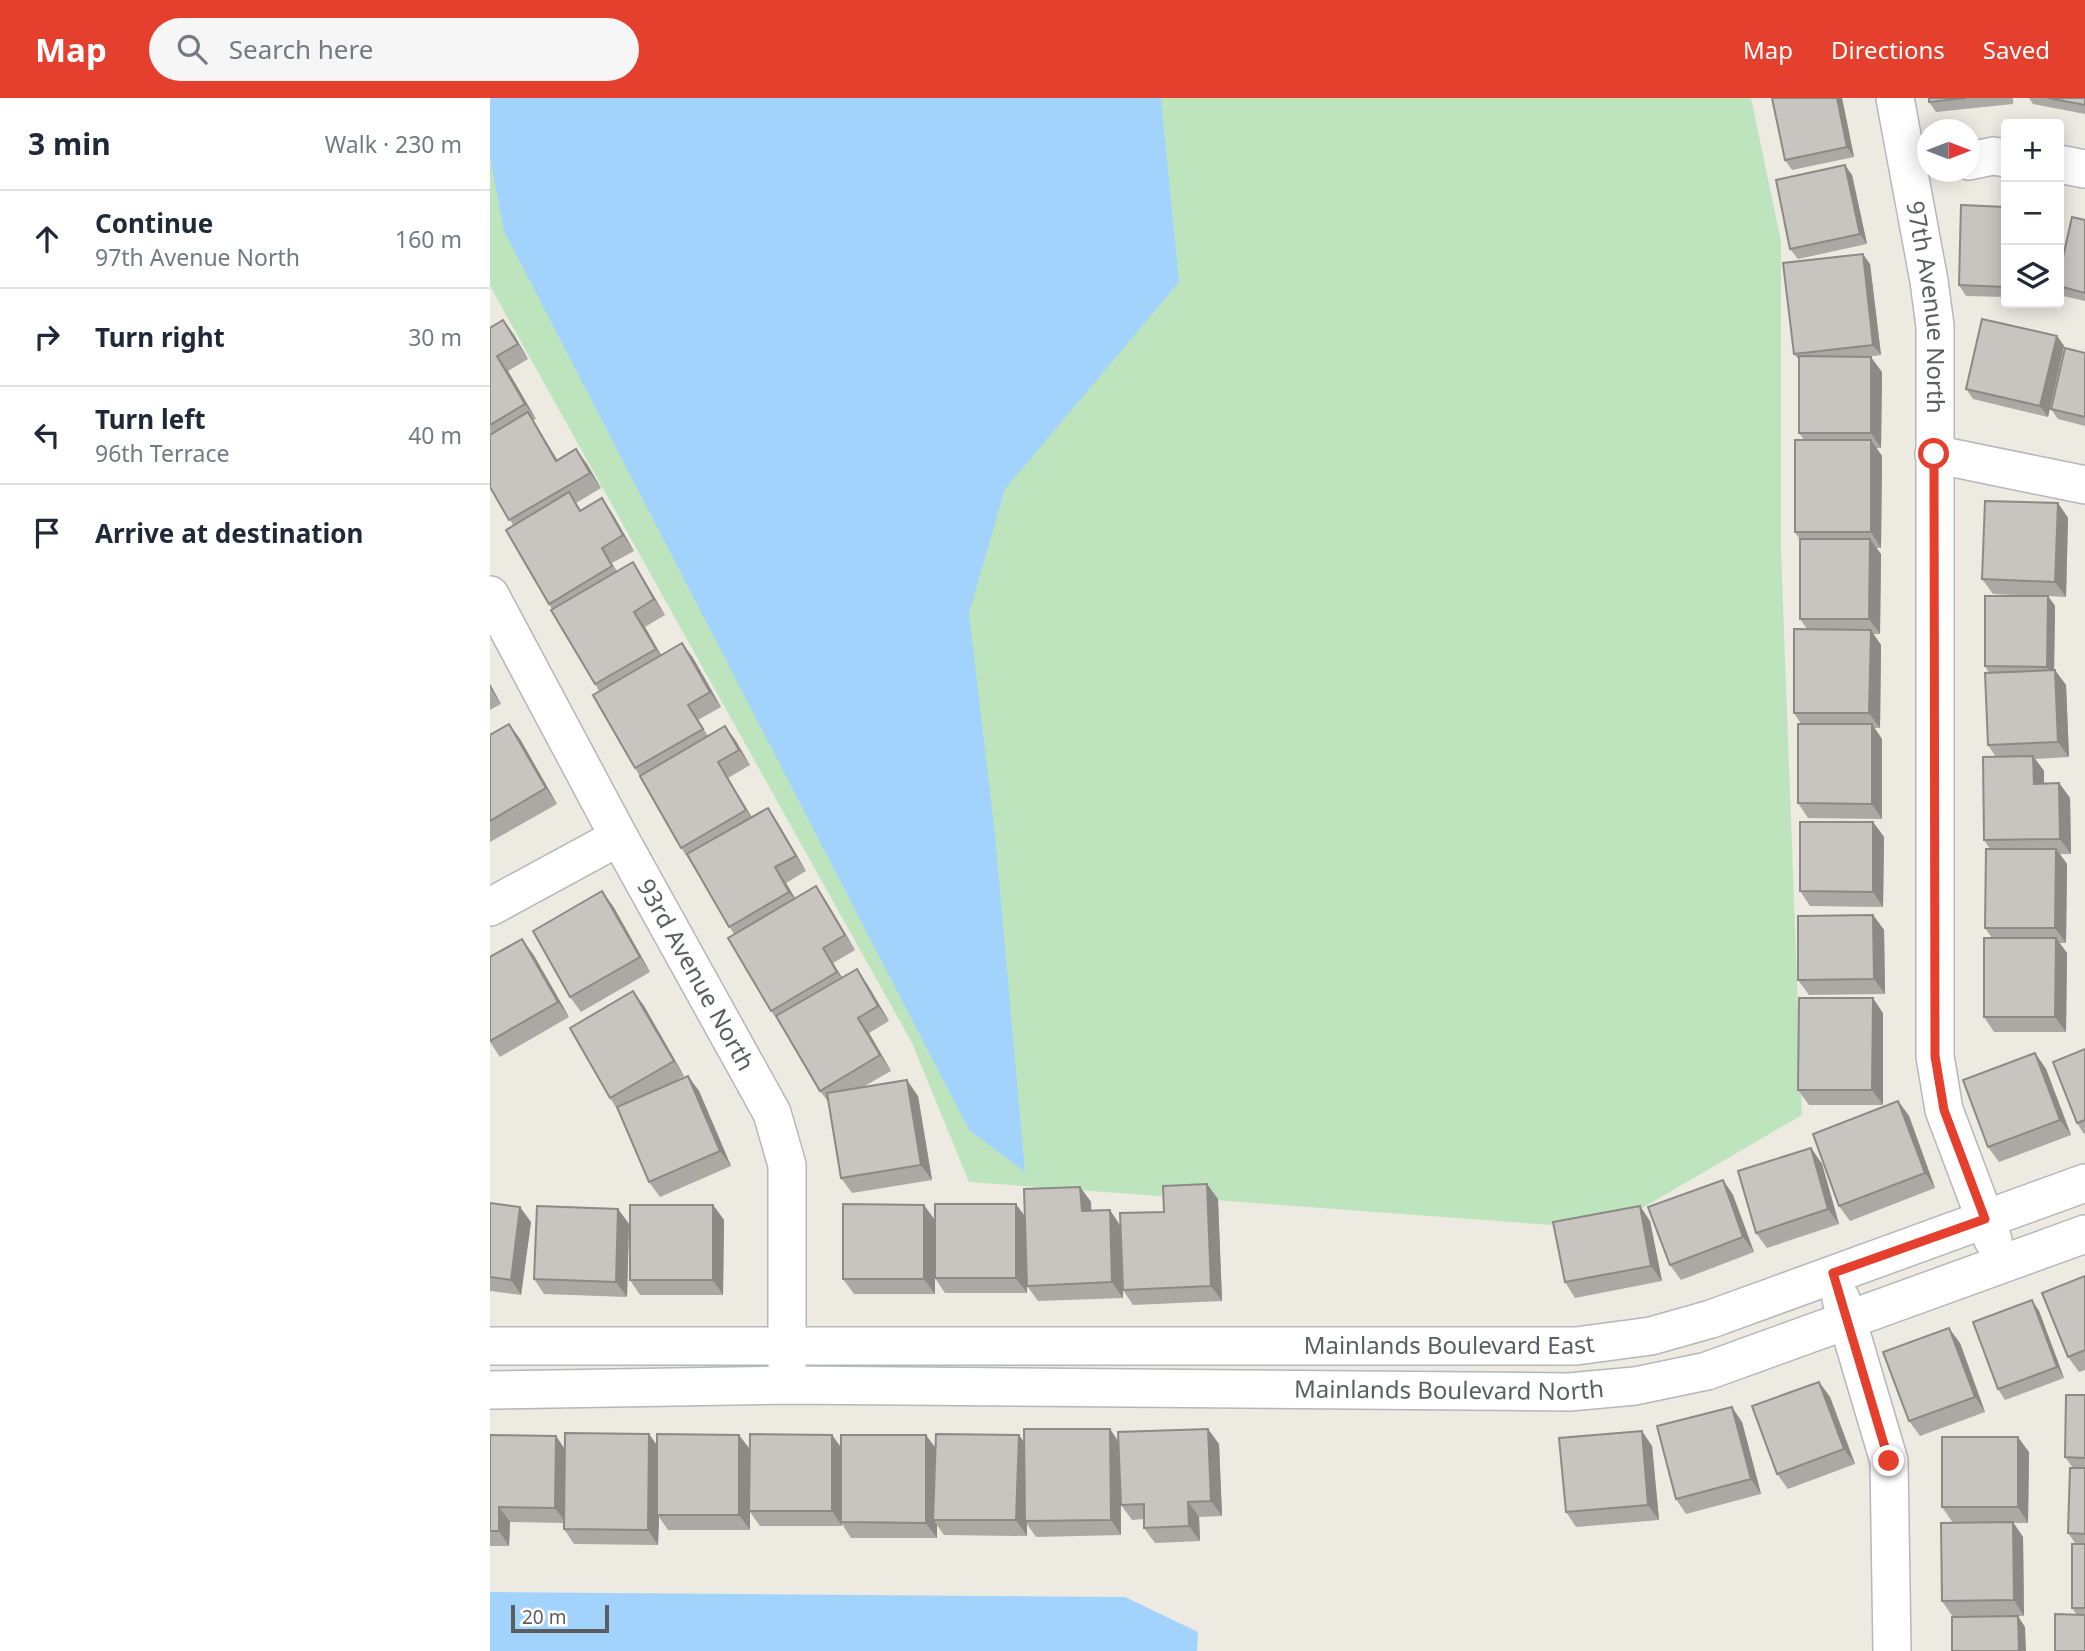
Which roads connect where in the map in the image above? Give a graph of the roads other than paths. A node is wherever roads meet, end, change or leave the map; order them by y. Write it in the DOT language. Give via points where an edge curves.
graph roads {
  1 [pos="1895,98"];
  2 [pos="2001,157"];
  3 [pos="1980,159"];
  4 [pos="2064,165"];
  5 [pos="1917,168"];
  6 [pos="2085,169"];
  7 [pos="1919,182"];
  8 [pos="1934,454"];
  9 [pos="2085,485"];
  10 [pos="490,596"];
  11 [pos="619,837"];
  12 [pos="490,907"];
  13 [pos="2085,1183"];
  14 [pos="1985,1219"];
  15 [pos="2085,1234"];
  16 [pos="2001,1264"];
  17 [pos="1833,1273"];
  18 [pos="1847,1320"];
  19 [pos="490,1346"];
  20 [pos="787,1347"];
  21 [pos="787,1385"];
  22 [pos="490,1390"];
  23 [pos="1892,1651"];
  1 -- 5 [label="street, 97th Avenue North"];
  2 -- 3 [label="street"];
  4 -- 6 [label="street"];
  7 -- 8 [label="street, 97th Avenue North" via="1935,326"];
  8 -- 9 [label="street"];
  8 -- 14 [label="street, 97th Avenue North" via="1935,1056 1944,1110"];
  10 -- 11 [label="street, 93rd Avenue North"];
  11 -- 12 [label="street"];
  11 -- 20 [label="street, 93rd Avenue North" via="772,1113 787,1166"];
  13 -- 14 [label="street, Mainlands Boulevard East"];
  14 -- 16 [label="street, 97th Avenue North"];
  14 -- 17 [label="street, Mainlands Boulevard East"];
  15 -- 16 [label="street, Mainlands Boulevard North"];
  16 -- 18 [label="street, Mainlands Boulevard North"];
  17 -- 18 [label="street"];
  17 -- 20 [label="street, Mainlands Boulevard East" via="1711,1319 1651,1336 1576,1346"];
  18 -- 21 [label="street, Mainlands Boulevard North" via="1707,1371 1635,1386 1569,1392"];
  18 -- 23 [label="street" via="1889,1461"];
  19 -- 20 [label="street, Mainlands Boulevard East"];
  20 -- 21 [label="street, 93rd Avenue North"];
  21 -- 22 [label="street, Mainlands Boulevard North"];
}
